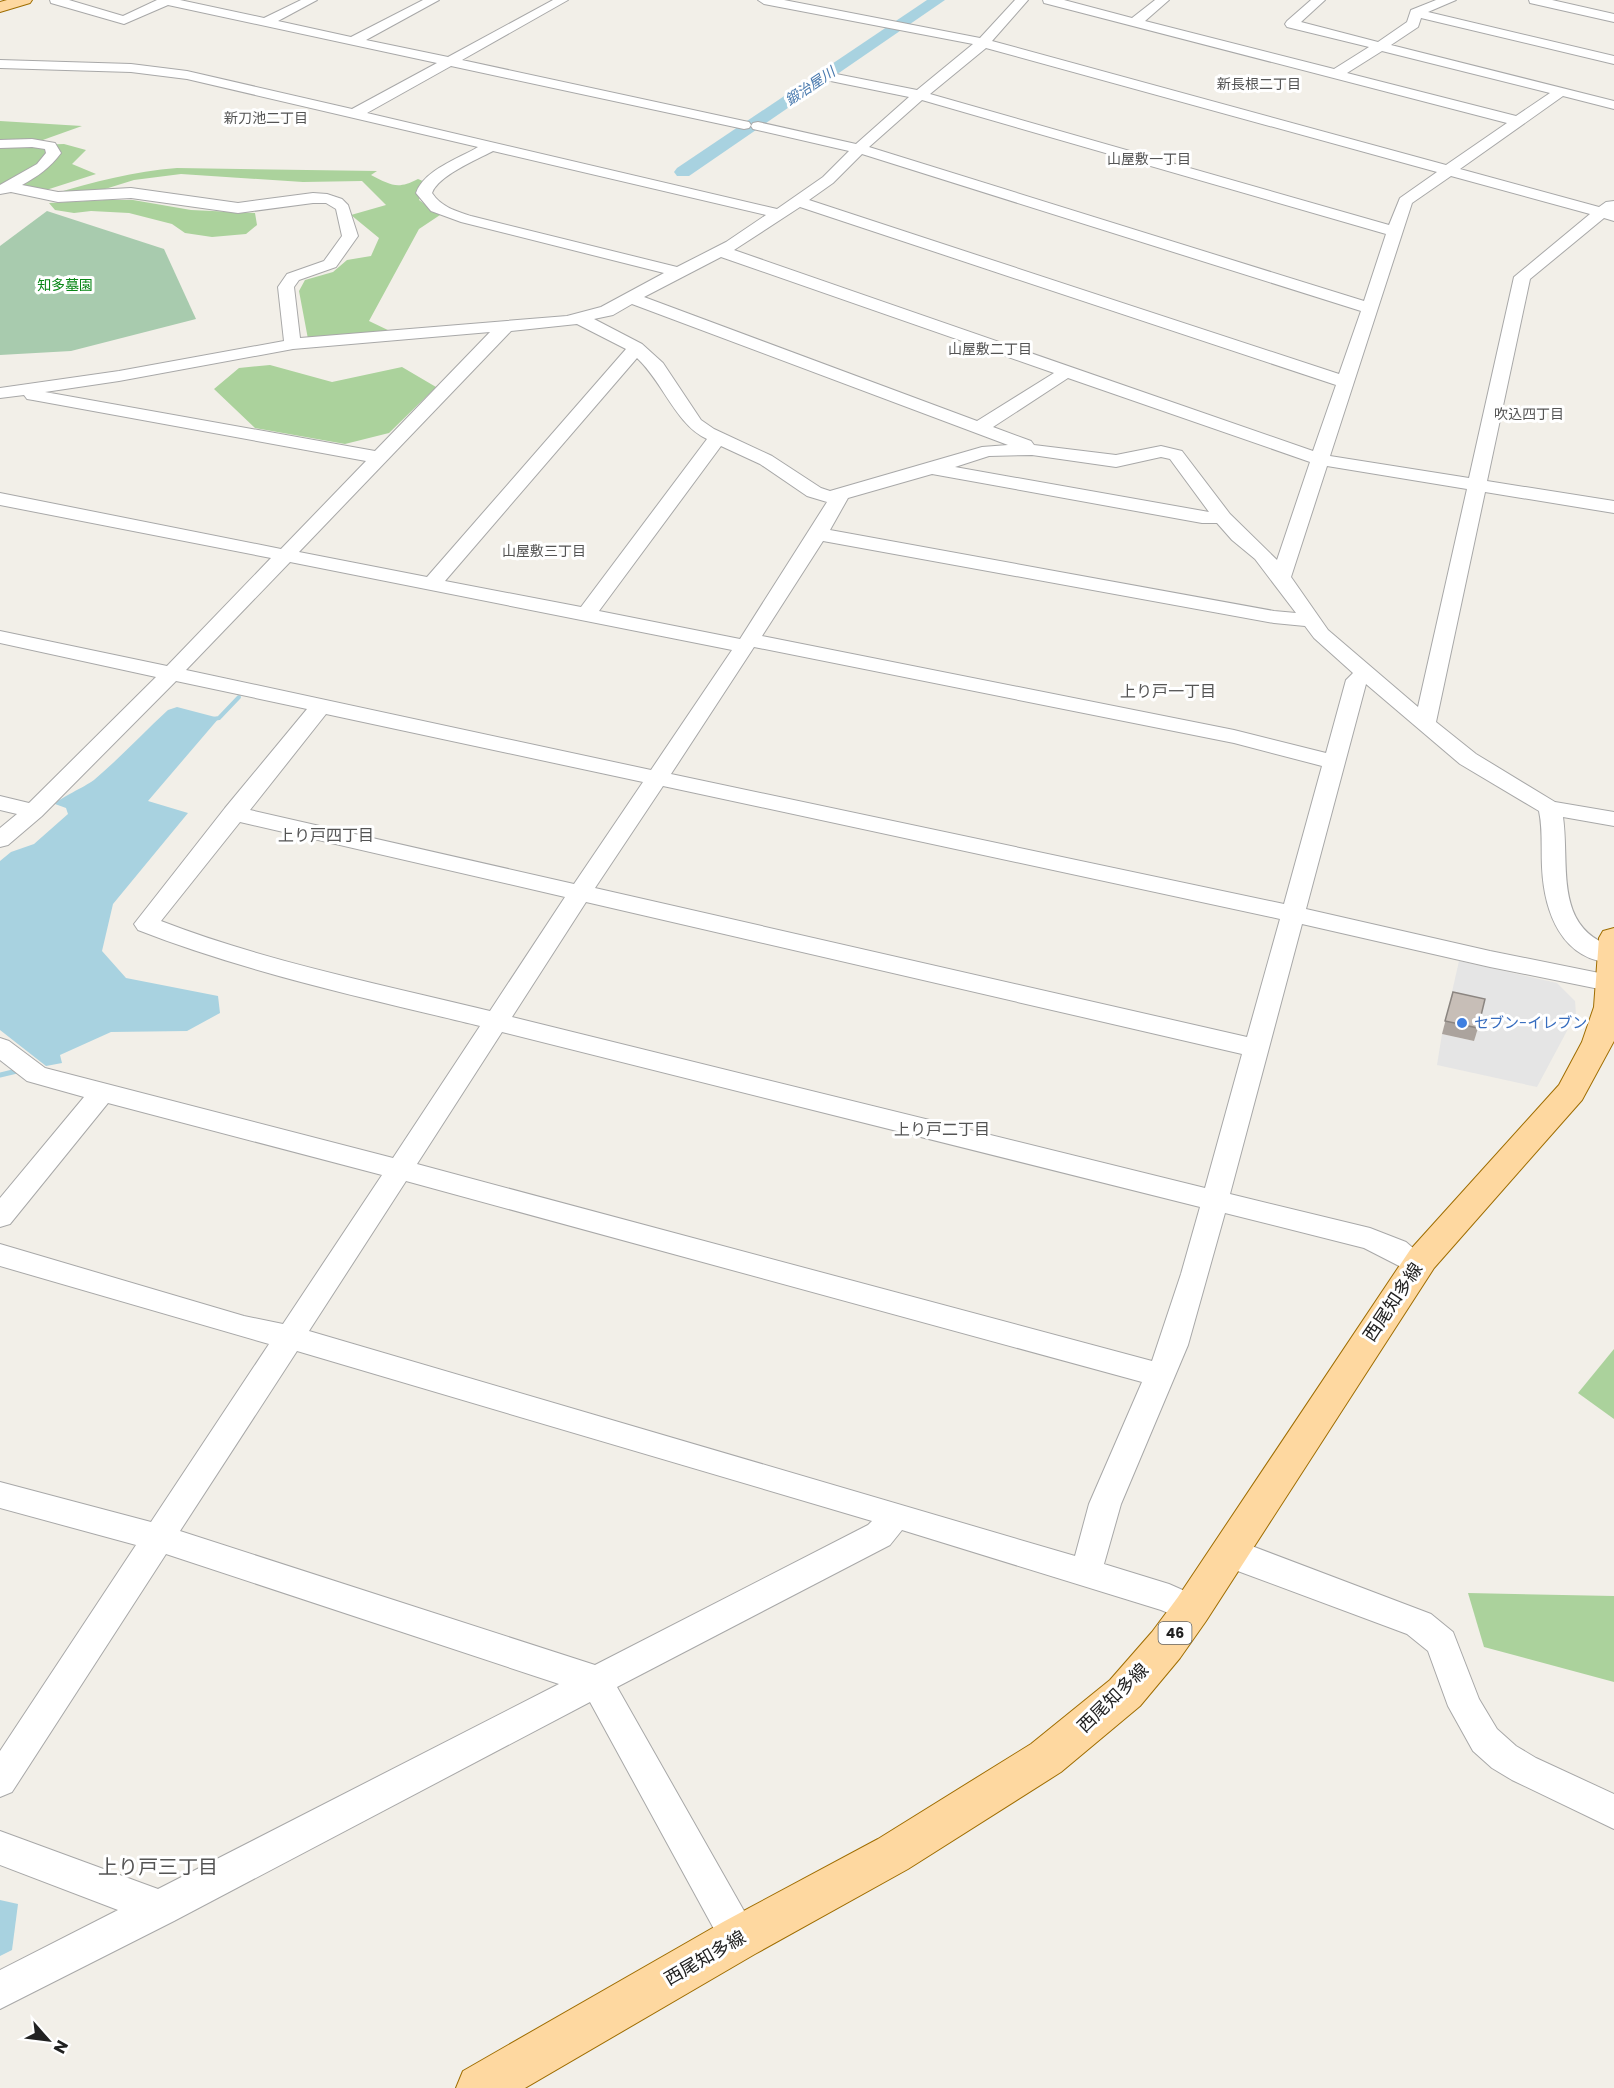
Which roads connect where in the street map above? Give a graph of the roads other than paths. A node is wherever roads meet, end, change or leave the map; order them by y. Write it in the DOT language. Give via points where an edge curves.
graph roads {
  1 [pos="24,0"];
  2 [pos="56,0"];
  3 [pos="168,0"];
  4 [pos="311,0"];
  5 [pos="434,0"];
  6 [pos="562,0"];
  7 [pos="764,0"];
  8 [pos="1022,0"];
  9 [pos="1049,0"];
  10 [pos="1163,0"];
  11 [pos="1319,0"];
  12 [pos="1450,0"];
  13 [pos="1535,0"];
  14 [pos="0,7"];
  15 [pos="1416,13"];
  16 [pos="1614,18"];
  17 [pos="266,22"];
  18 [pos="1135,22"];
  19 [pos="353,41"];
  20 [pos="983,43"];
  21 [pos="1380,46"];
  22 [pos="1614,60"];
  23 [pos="450,61"];
  24 [pos="0,64"];
  25 [pos="1336,74"];
  26 [pos="825,75"];
  27 [pos="1560,92"];
  28 [pos="919,95"];
  29 [pos="1614,105"];
  30 [pos="354,114"];
  31 [pos="1518,121"];
  32 [pos="0,144"];
  33 [pos="491,146"];
  34 [pos="860,149"];
  35 [pos="1450,171"];
  36 [pos="5,189"];
  37 [pos="798,201"];
  38 [pos="1610,210"];
  39 [pos="780,214"];
  40 [pos="1395,232"];
  41 [pos="720,251"];
  42 [pos="678,272"];
  43 [pos="630,297"];
  44 [pos="1369,308"];
  45 [pos="581,319"];
  46 [pos="506,326"];
  47 [pos="293,344"];
  48 [pos="636,348"];
  49 [pos="1064,372"];
  50 [pos="1345,382"];
  51 [pos="5,392"];
  52 [pos="980,428"];
  53 [pos="717,439"];
  54 [pos="1032,450"];
  55 [pos="381,458"];
  56 [pos="1321,460"];
  57 [pos="930,468"];
  58 [pos="1478,486"];
  59 [pos="840,495"];
  60 [pos="0,499"];
  61 [pos="1614,507"];
  62 [pos="1223,518"];
  63 [pos="818,534"];
  64 [pos="286,555"];
  65 [pos="1281,577"];
  66 [pos="431,585"];
  67 [pos="586,614"];
  68 [pos="1312,620"];
  69 [pos="0,638"];
  70 [pos="747,643"];
  71 [pos="1367,673"];
  72 [pos="171,674"];
  73 [pos="322,705"];
  74 [pos="1425,724"];
  75 [pos="1334,762"];
  76 [pos="657,778"];
  77 [pos="0,803"];
  78 [pos="1549,808"];
  79 [pos="34,811"];
  80 [pos="233,813"];
  81 [pos="1614,819"];
  82 [pos="0,840"];
  83 [pos="580,893"];
  84 [pos="1292,914"];
  85 [pos="1613,965"];
  86 [pos="495,1022"];
  87 [pos="0,1047"];
  88 [pos="1256,1048"];
  89 [pos="102,1092"];
  90 [pos="399,1170"];
  91 [pos="1214,1200"];
  92 [pos="0,1217"];
  93 [pos="0,1255"];
  94 [pos="1422,1259"];
  95 [pos="289,1338"];
  96 [pos="1161,1375"];
  97 [pos="0,1495"];
  98 [pos="896,1515"];
  99 [pos="159,1538"];
  100 [pos="1228,1551"];
  101 [pos="1086,1573"];
  102 [pos="1192,1609"];
  103 [pos="596,1681"];
  104 [pos="0,1781"];
  105 [pos="1614,1812"];
  106 [pos="0,1848"];
  107 [pos="161,1908"];
  108 [pos="739,1938"];
  109 [pos="0,1990"];
  110 [pos="480,2088"];
  1 -- 14 [label="main road"];
  2 -- 3 [label="street" via="124,20"];
  3 -- 17 [label="street"];
  4 -- 17 [label="street"];
  5 -- 19 [label="street"];
  6 -- 23 [label="street"];
  7 -- 20 [label="street"];
  8 -- 20 [label="street"];
  9 -- 18 [label="street"];
  10 -- 18 [label="street"];
  11 -- 21 [label="street" via="1292,24"];
  12 -- 15 [label="street"];
  13 -- 16 [label="street"];
  15 -- 21 [label="street" via="1413,24"];
  15 -- 22 [label="street"];
  17 -- 19 [label="street"];
  18 -- 25 [label="street"];
  19 -- 23 [label="street"];
  20 -- 28 [label="street"];
  20 -- 35 [label="street"];
  21 -- 25 [label="street"];
  21 -- 27 [label="street"];
  23 -- 30 [label="street"];
  23 -- 34 [label="street"];
  24 -- 30 [label="street" via="159,71"];
  25 -- 31 [label="street"];
  26 -- 28 [label="street"];
  27 -- 29 [label="street"];
  27 -- 31 [label="street"];
  28 -- 34 [label="street"];
  28 -- 40 [label="street"];
  30 -- 33 [label="street"];
  31 -- 35 [label="street"];
  32 -- 36 [label="street" via="50,146 54,153 42,167"];
  33 -- 39 [label="street"];
  33 -- 42 [label="street" via="432,181 424,192 428,202 466,219"];
  34 -- 37 [label="street" via="828,180"];
  34 -- 44 [label="street"];
  35 -- 38 [label="street"];
  35 -- 40 [label="street" via="1405,201"];
  36 -- 47 [label="street" via="50,196 131,194 238,208 313,198 337,202 343,208 348,240 330,264 294,277 286,287"];
  37 -- 39 [label="street"];
  37 -- 50 [label="street"];
  38 -- 58 [label="street" via="1522,278"];
  39 -- 41 [label="street"];
  40 -- 44 [label="street"];
  41 -- 42 [label="street"];
  41 -- 49 [label="street"];
  42 -- 43 [label="street"];
  43 -- 45 [label="street" via="607,311"];
  43 -- 52 [label="street"];
  44 -- 50 [label="street"];
  45 -- 46 [label="street"];
  45 -- 48 [label="street"];
  46 -- 47 [label="street"];
  46 -- 55 [label="street"];
  47 -- 51 [label="street"];
  48 -- 53 [label="street" via="657,367 695,424"];
  48 -- 66 [label="street"];
  49 -- 52 [label="street"];
  49 -- 56 [label="street"];
  50 -- 56 [label="street"];
  51 -- 55 [label="street"];
  52 -- 54 [label="street" via="1019,441"];
  53 -- 59 [label="street" via="766,460 814,492"];
  53 -- 67 [label="street"];
  54 -- 57 [label="street" via="988,451"];
  54 -- 62 [label="street" via="1116,461 1161,451 1176,456"];
  55 -- 64 [label="street"];
  56 -- 58 [label="street"];
  56 -- 65 [label="street"];
  57 -- 59 [label="street"];
  57 -- 62 [label="street"];
  58 -- 61 [label="street"];
  58 -- 74 [label="street"];
  59 -- 63 [label="street"];
  60 -- 64 [label="street"];
  62 -- 65 [label="street"];
  63 -- 68 [label="street" via="1274,617"];
  63 -- 70 [label="street"];
  64 -- 66 [label="street"];
  64 -- 72 [label="street"];
  65 -- 68 [label="street"];
  66 -- 67 [label="street"];
  67 -- 70 [label="street"];
  68 -- 71 [label="street" via="1321,634"];
  69 -- 72 [label="street"];
  70 -- 75 [label="street" via="1234,737"];
  70 -- 76 [label="street"];
  71 -- 74 [label="street"];
  71 -- 75 [label="street" via="1357,680"];
  72 -- 73 [label="street"];
  72 -- 79 [label="street"];
  73 -- 76 [label="street"];
  73 -- 80 [label="street"];
  74 -- 78 [label="street" via="1468,759"];
  75 -- 84 [label="street"];
  76 -- 83 [label="street"];
  76 -- 84 [label="street"];
  77 -- 79 [label="street"];
  78 -- 81 [label="street"];
  78 -- 85 [label="street" via="1558,907 1582,944"];
  79 -- 82 [label="street"];
  80 -- 83 [label="street"];
  80 -- 86 [label="street" via="146,924 280,968"];
  83 -- 86 [label="street"];
  83 -- 88 [label="street"];
  84 -- 85 [label="street" via="1490,959"];
  84 -- 88 [label="street"];
  85 -- 94 [label="main road, 西尾知多線 / 46" via="1609,1007 1598,1042 1570,1092"];
  86 -- 90 [label="street"];
  86 -- 91 [label="street"];
  87 -- 89 [label="street" via="36,1075"];
  88 -- 91 [label="street"];
  89 -- 90 [label="street"];
  89 -- 92 [label="street"];
  90 -- 95 [label="street"];
  90 -- 96 [label="street"];
  91 -- 94 [label="street" via="1370,1239 1407,1259"];
  91 -- 96 [label="street"];
  93 -- 95 [label="street"];
  94 -- 100 [label="main road, 西尾知多線 / 46"];
  95 -- 98 [label="street"];
  95 -- 99 [label="street"];
  96 -- 101 [label="street" via="1105,1504"];
  97 -- 99 [label="street"];
  98 -- 101 [label="street"];
  98 -- 103 [label="street" via="879,1535"];
  99 -- 103 [label="street"];
  99 -- 104 [label="street"];
  100 -- 102 [label="main road, 西尾知多線 / 46"];
  100 -- 105 [label="street" via="1419,1624 1442,1641 1465,1706 1485,1740 1524,1769"];
  101 -- 102 [label="street"];
  102 -- 108 [label="main road, 西尾知多線 / 46" via="1125,1692 1046,1758 893,1854"];
  103 -- 107 [label="street"];
  103 -- 108 [label="street"];
  106 -- 107 [label="street"];
  107 -- 109 [label="street"];
  108 -- 110 [label="main road, 西尾知多線 / 46"];
}
